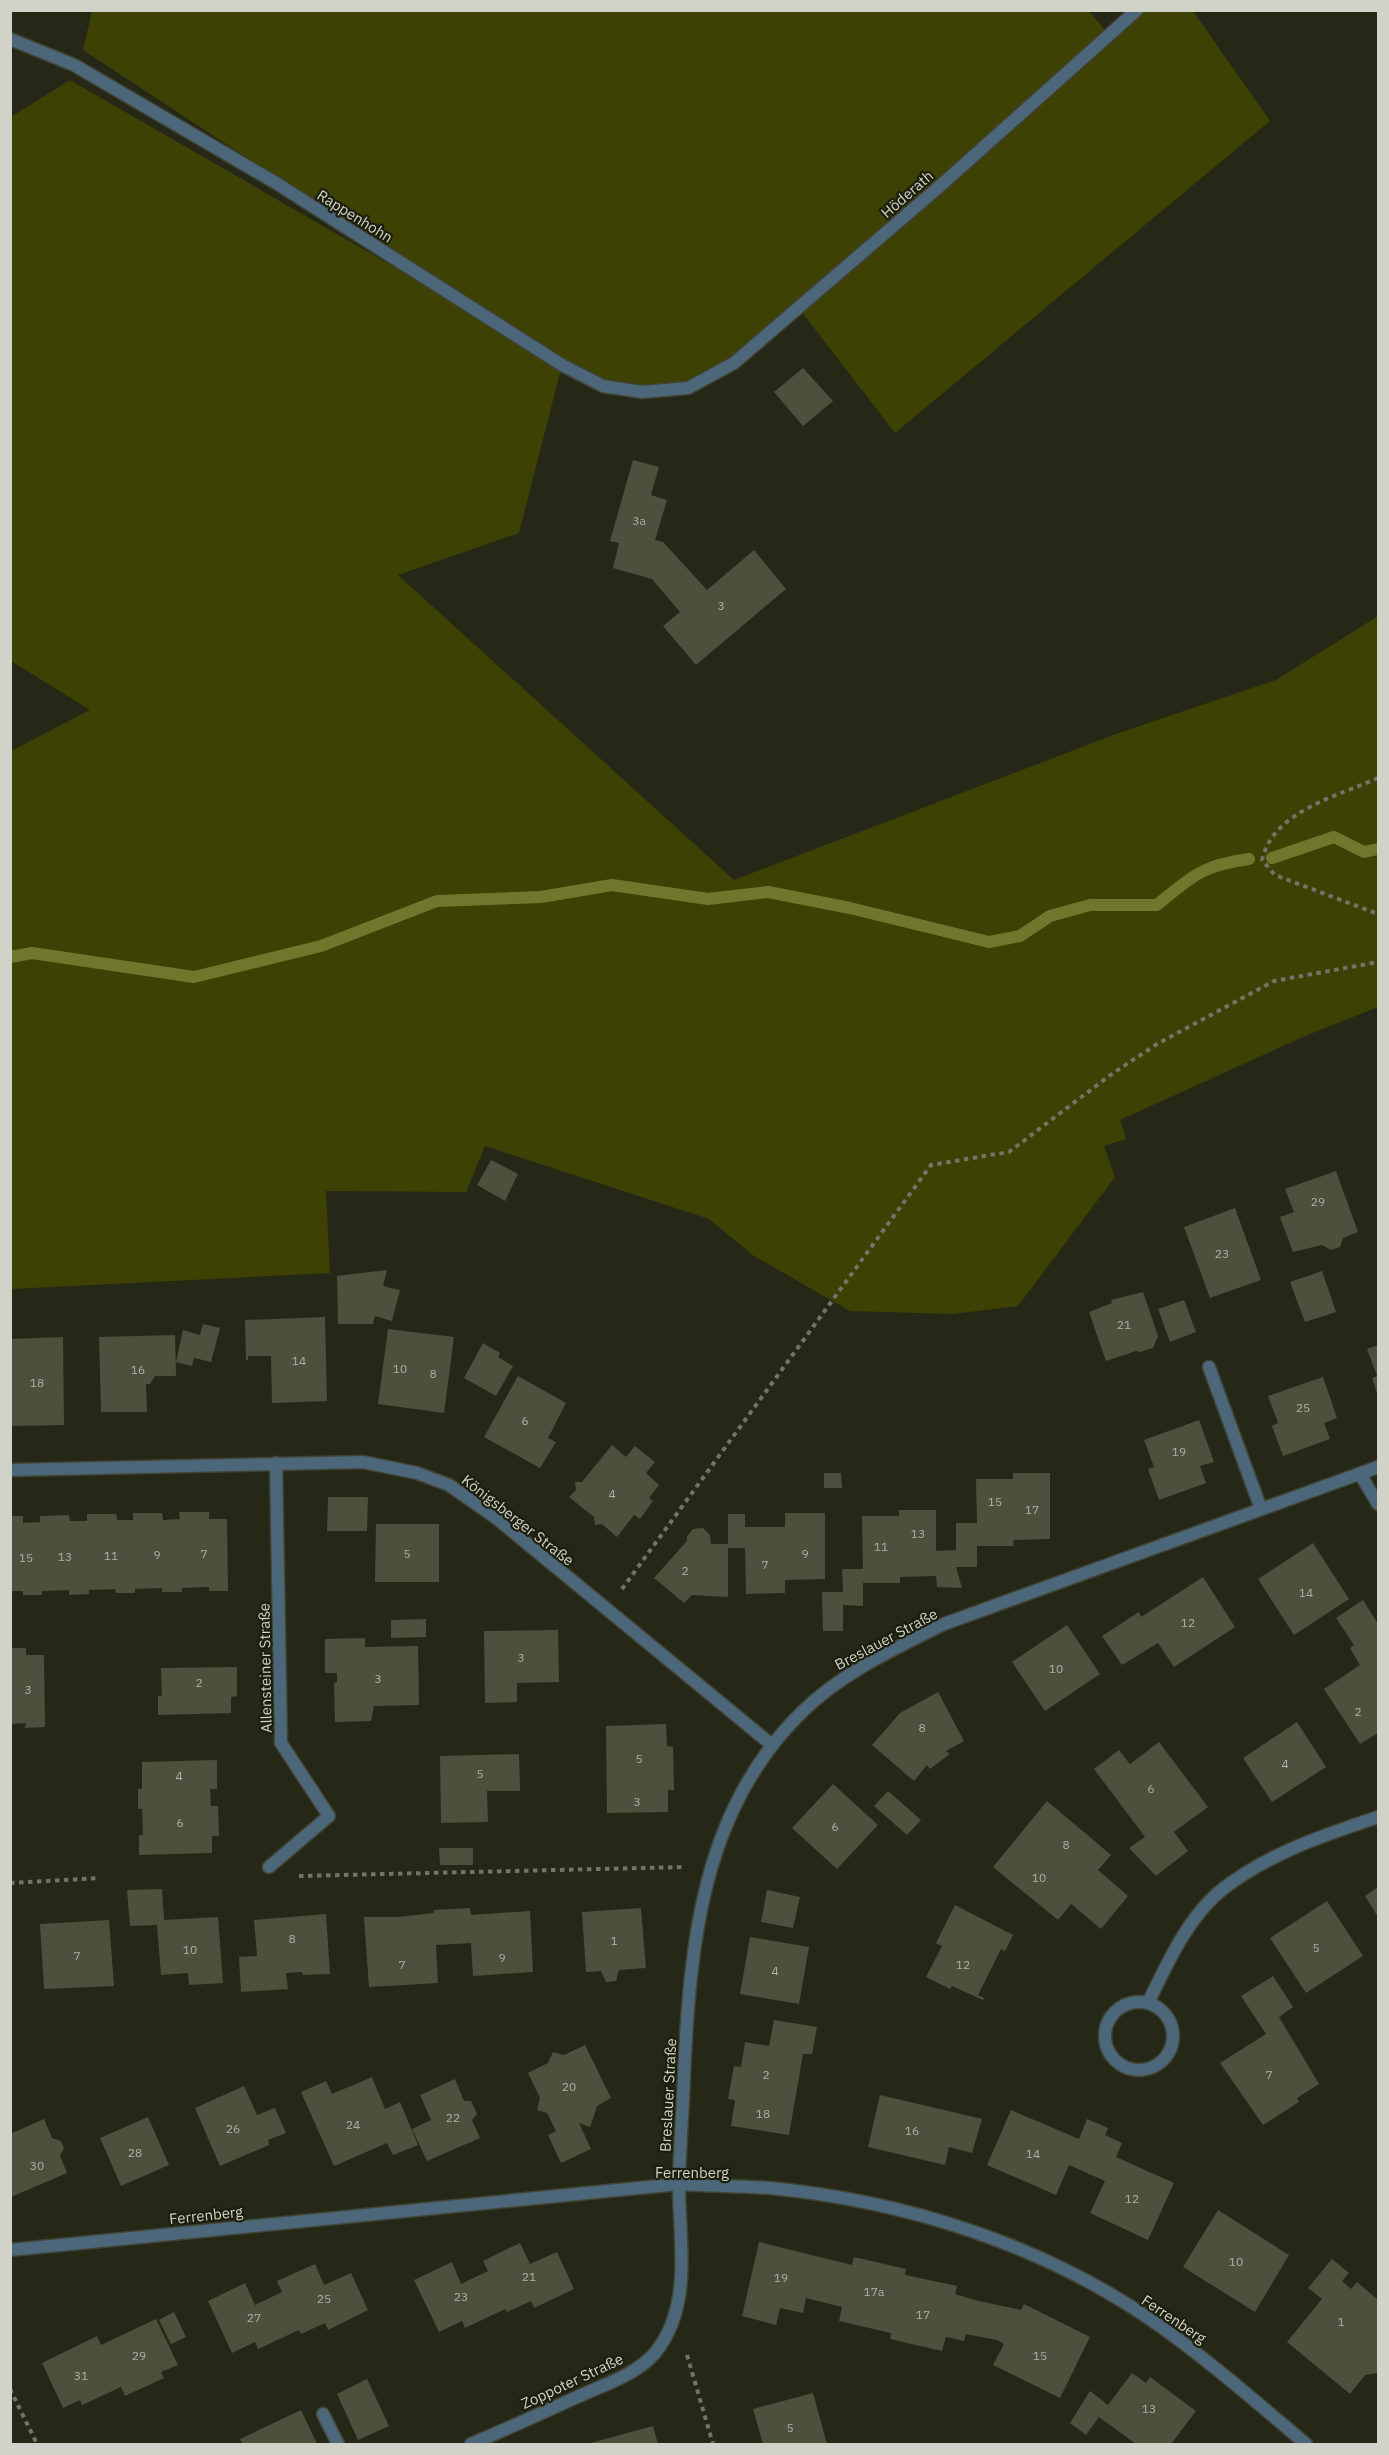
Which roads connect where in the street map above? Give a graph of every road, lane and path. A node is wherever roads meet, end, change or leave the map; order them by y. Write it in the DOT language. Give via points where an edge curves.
graph roads {
  1 [pos="1137,10"];
  2 [pos="10,39"];
  3 [pos="688,388"];
  4 [pos="1378,778"];
  5 [pos="1378,914"];
  6 [pos="1378,962"];
  7 [pos="1209,1367"];
  8 [pos="276,1463"];
  9 [pos="1378,1467"];
  10 [pos="10,1470"];
  11 [pos="1360,1474"];
  12 [pos="1378,1504"];
  13 [pos="1260,1509"];
  14 [pos="607,1609"];
  15 [pos="772,1745"];
  16 [pos="1378,1817"];
  17 [pos="269,1867"];
  18 [pos="688,1867"];
  19 [pos="289,1877"];
  20 [pos="98,1878"];
  21 [pos="10,1883"];
  22 [pos="1148,2003"];
  23 [pos="679,2184"];
  24 [pos="10,2250"];
  25 [pos="687,2355"];
  26 [pos="10,2389"];
  27 [pos="323,2414"];
  28 [pos="37,2445"];
  29 [pos="338,2445"];
  30 [pos="471,2445"];
  31 [pos="713,2445"];
  32 [pos="1306,2445"];
  1 -- 3 [label="street, Höderath" via="734,363"];
  2 -- 3 [label="street, Rappenhohn" via="74,65 276,183 603,386 642,393"];
  4 -- 5 [label="path" via="1293,816 1266,845 1262,860 1275,875"];
  6 -- 14 [label="path" via="1274,981 1157,1044 1009,1152 930,1165"];
  7 -- 13 [label="street"];
  8 -- 10 [label="street, Königsberger Straße"];
  8 -- 14 [label="street, Königsberger Straße" via="363,1462 417,1473 449,1485 495,1517"];
  8 -- 17 [label="street, Allensteiner Straße" via="281,1743 329,1816"];
  9 -- 11 [label="street, Breslauer Straße"];
  11 -- 12 [label="street"];
  11 -- 13 [label="street, Breslauer Straße"];
  13 -- 15 [label="street, Breslauer Straße" via="944,1624 839,1681 802,1712"];
  14 -- 15 [label="street, Königsberger Straße"];
  15 -- 23 [label="street, Breslauer Straße" via="733,1809 709,1876 695,1933 688,1995"];
  16 -- 22 [label="street" via="1269,1859 1222,1889 1191,1925"];
  18 -- 19 [label="path"];
  20 -- 21 [label="path"];
  22 -- 22 [label="street" via="1137,2002 1117,2010 1106,2027 1105,2038 1113,2058 1132,2069 1155,2066 1171,2048 1172,2025 1157,2007"];
  23 -- 24 [label="street, Ferrenberg"];
  23 -- 30 [label="street, Zoppoter Straße" via="681,2299 670,2332 653,2355 628,2374"];
  23 -- 32 [label="street, Ferrenberg" via="770,2188 846,2199 955,2224 1058,2267 1147,2318 1207,2360"];
  25 -- 31 [label="path"];
  26 -- 28 [label="path"];
  27 -- 29 [label="street"];
}
